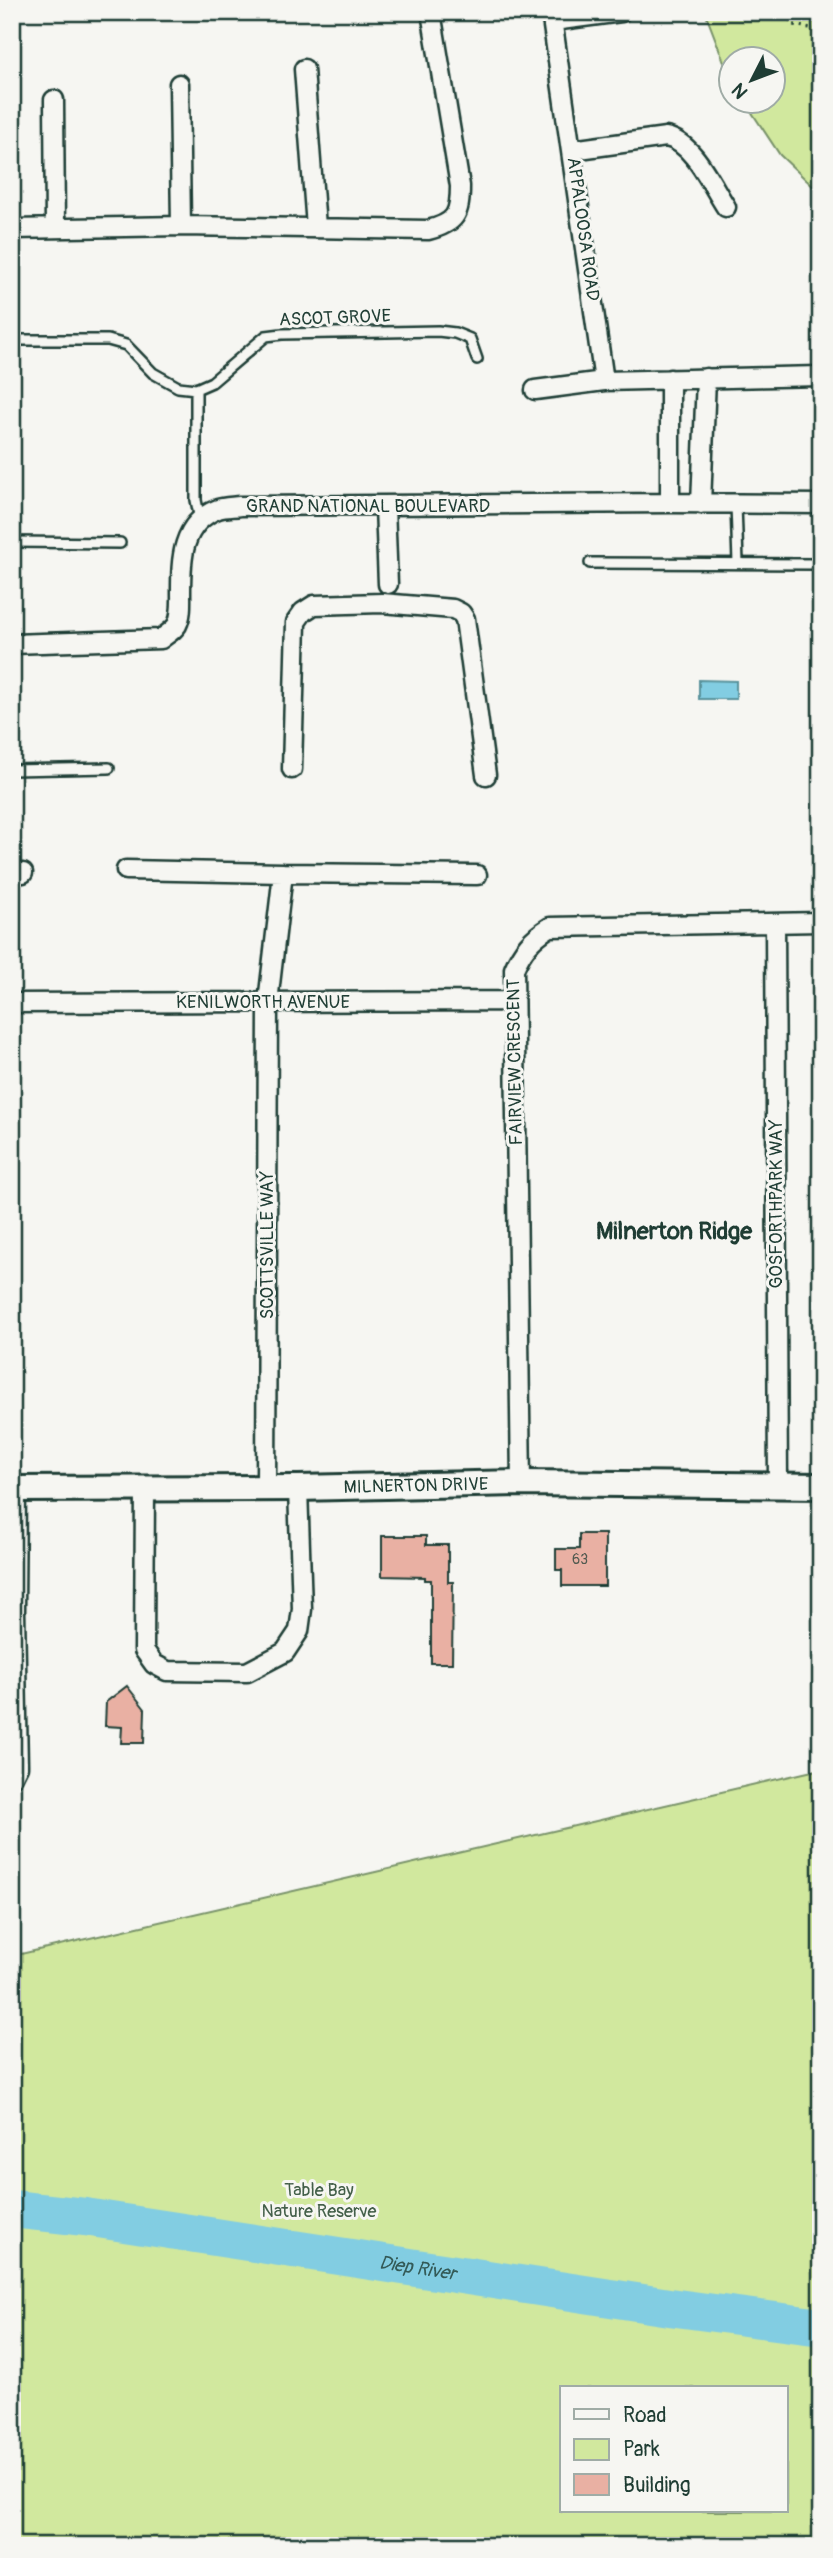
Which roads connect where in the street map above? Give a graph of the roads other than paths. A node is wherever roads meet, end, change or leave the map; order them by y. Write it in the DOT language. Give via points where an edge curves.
graph roads {
  1 [pos="431,12"];
  2 [pos="621,12"];
  3 [pos="552,17"];
  4 [pos="304,69"];
  5 [pos="179,84"];
  6 [pos="54,100"];
  7 [pos="572,150"];
  8 [pos="726,207"];
  9 [pos="181,226"];
  10 [pos="316,227"];
  11 [pos="55,228"];
  12 [pos="12,229"];
  13 [pos="12,340"];
  14 [pos="477,359"];
  15 [pos="820,376"];
  16 [pos="706,378"];
  17 [pos="670,379"];
  18 [pos="604,381"];
  19 [pos="196,389"];
  20 [pos="535,390"];
  21 [pos="670,503"];
  22 [pos="701,504"];
  23 [pos="821,504"];
  24 [pos="736,505"];
  25 [pos="385,507"];
  26 [pos="200,521"];
  27 [pos="12,542"];
  28 [pos="120,543"];
  29 [pos="590,563"];
  30 [pos="738,563"];
  31 [pos="821,564"];
  32 [pos="388,584"];
  33 [pos="382,603"];
  34 [pos="12,643"];
  35 [pos="109,768"];
  36 [pos="292,769"];
  37 [pos="12,770"];
  38 [pos="486,775"];
  39 [pos="126,870"];
  40 [pos="283,873"];
  41 [pos="477,875"];
  42 [pos="821,922"];
  43 [pos="775,923"];
  44 [pos="514,1001"];
  45 [pos="268,1002"];
  46 [pos="12,1003"];
  47 [pos="521,1483"];
  48 [pos="778,1486"];
  49 [pos="821,1486"];
  50 [pos="145,1488"];
  51 [pos="298,1488"];
  52 [pos="14,1489"];
  53 [pos="266,1489"];
  54 [pos="13,1611"];
  55 [pos="12,1777"];
  1 -- 10 [label="street" via="460,186 455,218 428,230"];
  2 -- 3 [label="street"];
  3 -- 7 [label="street, APPALOOSA ROAD"];
  4 -- 10 [label="street"];
  5 -- 9 [label="street"];
  6 -- 11 [label="street"];
  7 -- 8 [label="street" via="666,136 677,139 687,146"];
  7 -- 18 [label="street, APPALOOSA ROAD"];
  9 -- 10 [label="street"];
  9 -- 11 [label="street"];
  11 -- 12 [label="street"];
  13 -- 19 [label="lane" via="108,340 126,345 153,373 178,387"];
  14 -- 19 [label="lane, ASCOT GROVE" via="470,339 454,333 282,334 267,336 212,382"];
  15 -- 16 [label="street"];
  16 -- 17 [label="street"];
  16 -- 22 [label="street"];
  17 -- 18 [label="street"];
  17 -- 21 [label="street"];
  18 -- 20 [label="street"];
  19 -- 26 [label="lane"];
  21 -- 22 [label="street, GRAND NATIONAL BOULEVARD"];
  21 -- 25 [label="street, GRAND NATIONAL BOULEVARD"];
  22 -- 24 [label="street, GRAND NATIONAL BOULEVARD"];
  23 -- 24 [label="street, GRAND NATIONAL BOULEVARD"];
  24 -- 30 [label="lane"];
  25 -- 26 [label="street, GRAND NATIONAL BOULEVARD" via="240,506 218,509"];
  25 -- 32 [label="street"];
  26 -- 34 [label="street" via="187,536 181,561 179,622 161,639"];
  27 -- 28 [label="lane"];
  29 -- 30 [label="lane"];
  30 -- 31 [label="lane"];
  32 -- 33 [label="lane"];
  33 -- 36 [label="street" via="314,605 296,622"];
  33 -- 38 [label="street" via="461,613"];
  35 -- 37 [label="lane"];
  39 -- 40 [label="street"];
  40 -- 41 [label="street"];
  40 -- 45 [label="street, SCOTTSVILLE WAY"];
  42 -- 43 [label="street, FAIRVIEW CRESCENT"];
  43 -- 44 [label="street, FAIRVIEW CRESCENT" via="550,927 528,943 518,958"];
  43 -- 48 [label="street, GOSFORTHPARK WAY"];
  44 -- 45 [label="street, KENILWORTH AVENUE"];
  44 -- 47 [label="street, FAIRVIEW CRESCENT"];
  45 -- 46 [label="street, KENILWORTH AVENUE"];
  45 -- 53 [label="street, SCOTTSVILLE WAY"];
  47 -- 48 [label="street, MILNERTON DRIVE"];
  47 -- 51 [label="street, MILNERTON DRIVE"];
  48 -- 49 [label="street, MILNERTON DRIVE"];
  50 -- 51 [label="street" via="144,1650 154,1664 167,1671 247,1672 285,1652 299,1631"];
  50 -- 52 [label="street, MILNERTON DRIVE"];
  50 -- 53 [label="street, MILNERTON DRIVE"];
  51 -- 53 [label="street, MILNERTON DRIVE"];
  52 -- 54 [label="street"];
  54 -- 55 [label="street" via="18,1766"];
}
